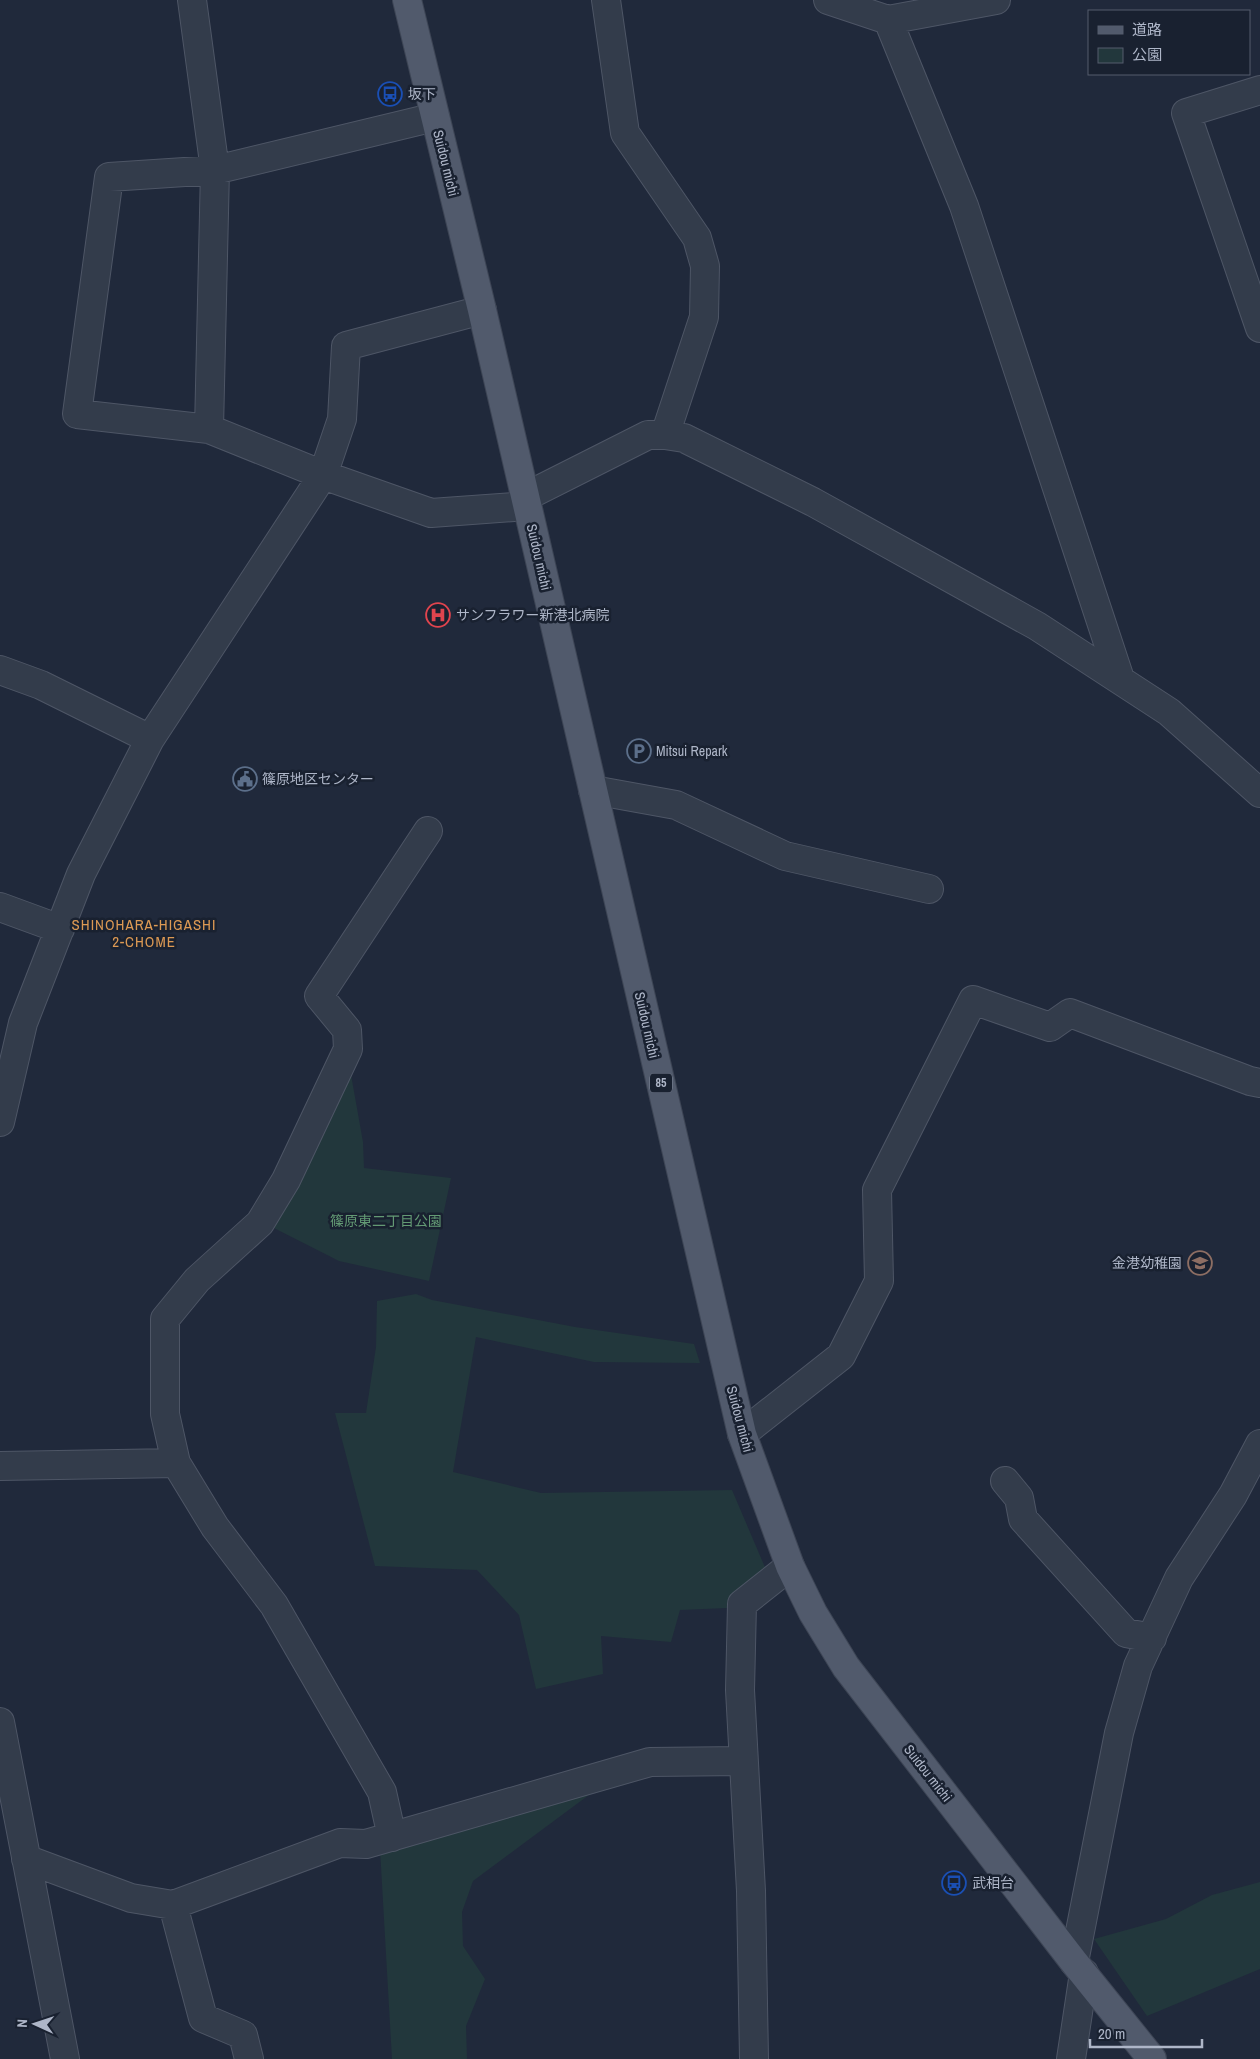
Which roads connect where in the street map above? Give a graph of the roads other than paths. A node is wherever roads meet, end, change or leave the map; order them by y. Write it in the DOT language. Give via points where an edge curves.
graph roads {
  1 [pos="192,0"];
  2 [pos="407,0"];
  3 [pos="606,0"];
  4 [pos="828,0"];
  5 [pos="996,0"];
  6 [pos="888,20"];
  7 [pos="1260,90"];
  8 [pos="435,117"];
  9 [pos="215,170"];
  10 [pos="482,310"];
  11 [pos="1260,328"];
  12 [pos="209,429"];
  13 [pos="665,435"];
  14 [pos="323,476"];
  15 [pos="526,501"];
  16 [pos="0,670"];
  17 [pos="1120,679"];
  18 [pos="150,738"];
  19 [pos="593,790"];
  20 [pos="1260,793"];
  21 [pos="428,830"];
  22 [pos="929,890"];
  23 [pos="0,907"];
  24 [pos="60,928"];
  25 [pos="1260,1083"];
  26 [pos="0,1122"];
  27 [pos="742,1434"];
  28 [pos="1260,1444"];
  29 [pos="176,1462"];
  30 [pos="0,1466"];
  31 [pos="1006,1480"];
  32 [pos="1260,1493"];
  33 [pos="1233,1496"];
  34 [pos="790,1566"];
  35 [pos="1152,1638"];
  36 [pos="0,1722"];
  37 [pos="743,1761"];
  38 [pos="9,1819"];
  39 [pos="392,1837"];
  40 [pos="26,1859"];
  41 [pos="173,1905"];
  42 [pos="1079,1968"];
  43 [pos="65,2059"];
  44 [pos="249,2059"];
  45 [pos="754,2059"];
  46 [pos="1071,2059"];
  47 [pos="1152,2059"];
  1 -- 9 [label="street"];
  2 -- 8 [label="main road, Suidou michi / 85"];
  3 -- 13 [label="street" via="625,133 697,238 704,266 704,317"];
  4 -- 6 [label="street"];
  5 -- 6 [label="street"];
  6 -- 17 [label="street" via="964,206"];
  7 -- 11 [label="street" via="1186,112"];
  8 -- 9 [label="street"];
  8 -- 10 [label="main road, Suidou michi / 85"];
  9 -- 12 [label="street"];
  9 -- 12 [label="street" via="109,177 77,414"];
  10 -- 14 [label="street" via="346,346 342,419"];
  10 -- 15 [label="main road, Suidou michi / 85"];
  12 -- 14 [label="street"];
  13 -- 15 [label="street" via="648,435"];
  13 -- 17 [label="street" via="684,438 813,502 1036,626"];
  14 -- 15 [label="street" via="430,513"];
  14 -- 18 [label="street"];
  15 -- 19 [label="main road, Suidou michi / 85"];
  16 -- 18 [label="street" via="41,685"];
  17 -- 20 [label="street" via="1169,712"];
  18 -- 24 [label="street" via="81,874"];
  19 -- 22 [label="street" via="676,805 785,856"];
  19 -- 27 [label="main road, Suidou michi / 85"];
  21 -- 29 [label="street" via="319,996 347,1030 348,1049 286,1180 260,1223 196,1280 164,1319 165,1414"];
  23 -- 24 [label="street"];
  24 -- 26 [label="street" via="23,1023"];
  25 -- 27 [label="street" via="1070,1012 1050,1027 973,1000 877,1190 879,1281 841,1356"];
  27 -- 34 [label="main road, Suidou michi / 85"];
  28 -- 33 [label="street"];
  29 -- 30 [label="street"];
  29 -- 39 [label="street" via="215,1527 274,1605 382,1792"];
  31 -- 35 [label="street" via="1019,1498 1023,1519 1126,1633"];
  32 -- 33 [label="street"];
  33 -- 35 [label="street" via="1178,1578"];
  34 -- 37 [label="street" via="742,1604 740,1690"];
  34 -- 42 [label="main road, Suidou michi / 85" via="846,1667"];
  35 -- 42 [label="street" via="1138,1666 1119,1733"];
  36 -- 38 [label="street"];
  37 -- 39 [label="street" via="650,1762"];
  37 -- 45 [label="street" via="751,1891"];
  38 -- 40 [label="street"];
  39 -- 41 [label="street" via="366,1844 340,1843"];
  40 -- 41 [label="street" via="131,1898"];
  40 -- 43 [label="street"];
  41 -- 44 [label="street" via="203,2018 243,2035"];
  42 -- 46 [label="street"];
  42 -- 47 [label="main road, Suidou michi / 85"];
}
